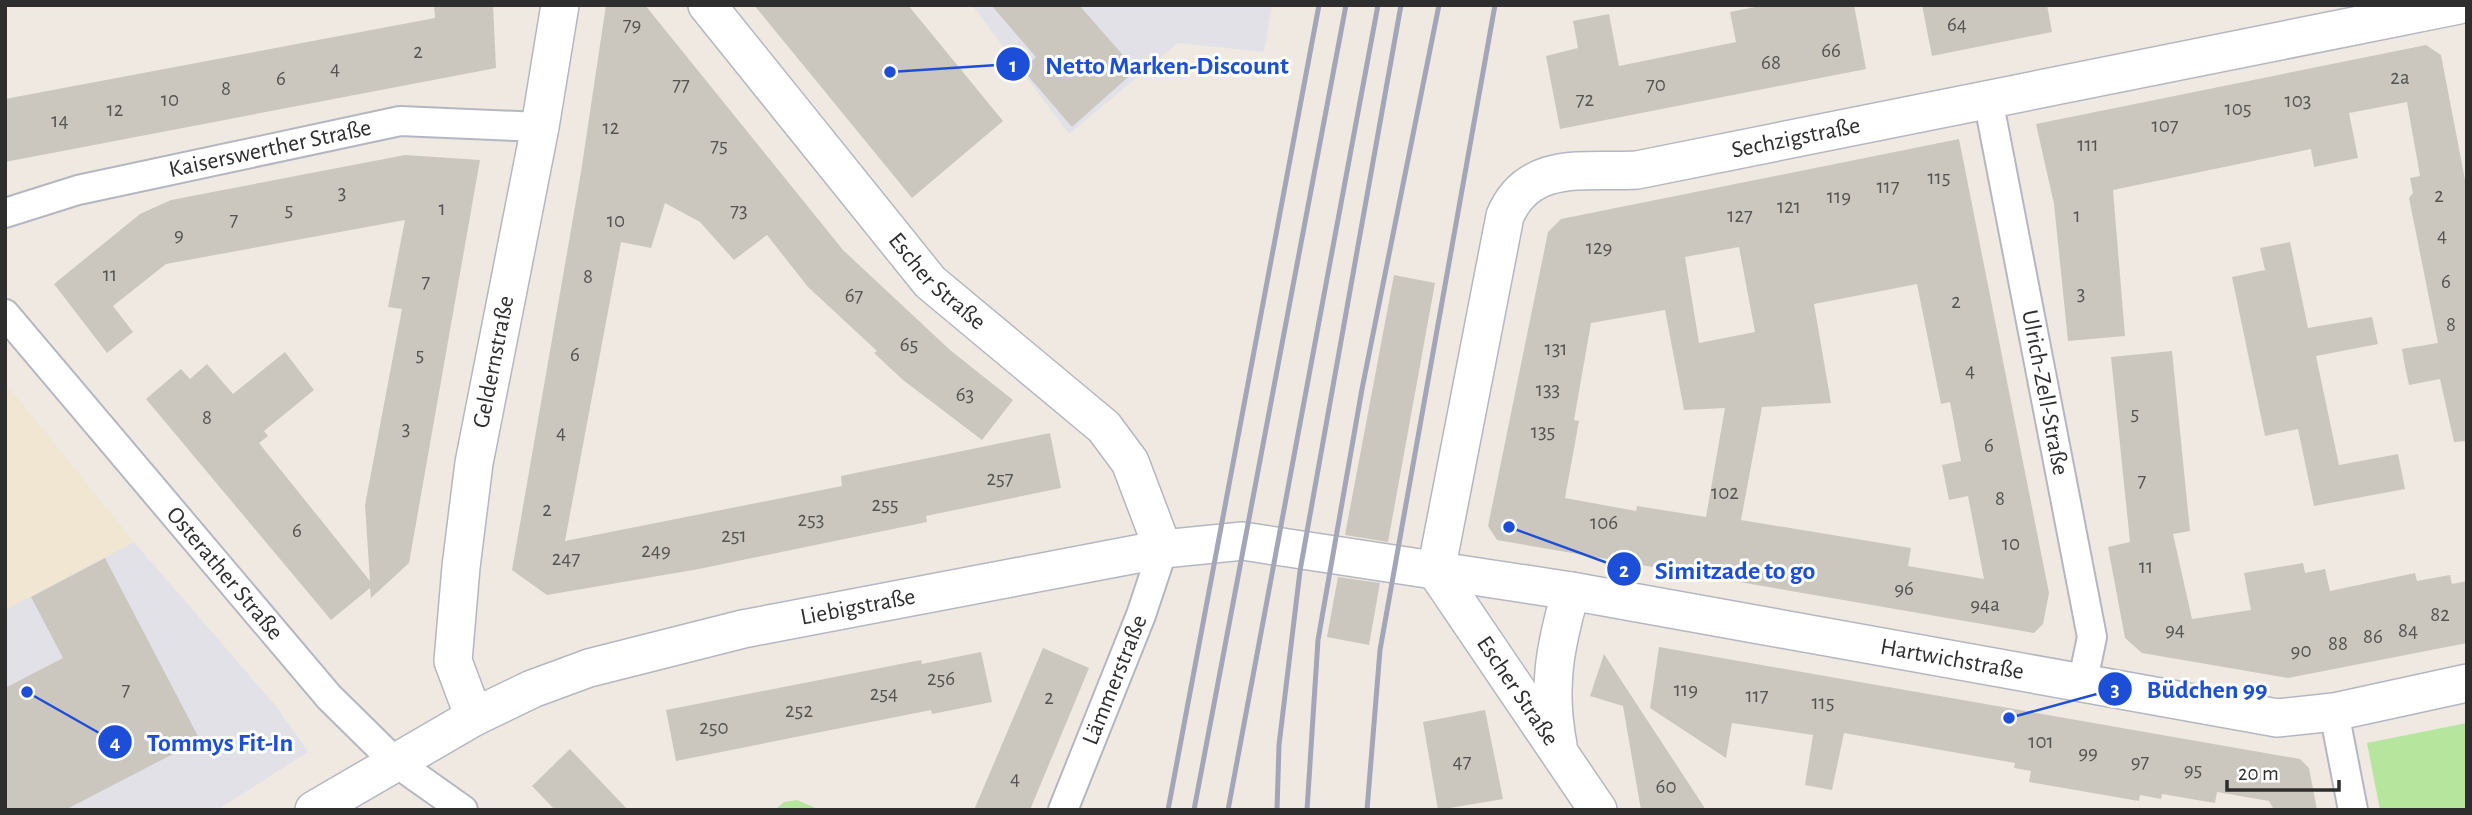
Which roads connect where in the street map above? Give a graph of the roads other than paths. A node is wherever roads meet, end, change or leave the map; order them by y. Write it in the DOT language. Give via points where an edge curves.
graph roads {
  1 [pos="560,5"];
  2 [pos="707,5"];
  3 [pos="2460,5"];
  4 [pos="2467,27"];
  5 [pos="1988,99"];
  6 [pos="540,127"];
  7 [pos="5,213"];
  8 [pos="5,314"];
  9 [pos="1163,549"];
  10 [pos="1436,572"];
  11 [pos="1571,591"];
  12 [pos="2467,683"];
  13 [pos="2082,685"];
  14 [pos="2334,712"];
  15 [pos="474,717"];
  16 [pos="1560,756"];
  17 [pos="394,761"];
  18 [pos="314,810"];
  19 [pos="463,810"];
  20 [pos="1063,810"];
  21 [pos="1598,810"];
  22 [pos="2353,810"];
  1 -- 6 [label="street, Geldernstraße"];
  2 -- 9 [label="street, Escher Straße" via="930,282 1104,427 1130,462"];
  3 -- 4 [label="street"];
  3 -- 5 [label="street, Sechzigstraße"];
  5 -- 10 [label="street, Sechzigstraße" via="1637,170 1546,176 1522,188 1503,228"];
  5 -- 13 [label="street, Ulrich-Zell-Straße" via="2092,637"];
  6 -- 7 [label="street, Kaiserswerther Straße" via="400,121 78,190"];
  6 -- 15 [label="street, Geldernstraße" via="474,463 461,566 453,661"];
  8 -- 17 [label="street, Osterather Straße" via="329,697"];
  9 -- 10 [label="street, Liebigstraße" via="1242,541"];
  9 -- 15 [label="street, Liebigstraße" via="743,629 589,668"];
  9 -- 20 [label="street, Lämmerstraße"];
  10 -- 11 [label="street, Hartwichstraße"];
  10 -- 16 [label="street, Escher Straße"];
  11 -- 13 [label="street, Hartwichstraße"];
  11 -- 16 [label="street" via="1552,675 1551,709"];
  12 -- 14 [label="street, Hartwichstraße"];
  13 -- 14 [label="street, Hartwichstraße" via="2277,718"];
  14 -- 22 [label="street"];
  15 -- 17 [label="street, Liebigstraße"];
  16 -- 21 [label="street, Escher Straße"];
  17 -- 18 [label="street, Liebigstraße"];
  17 -- 19 [label="street, Osterather Straße"];
}
